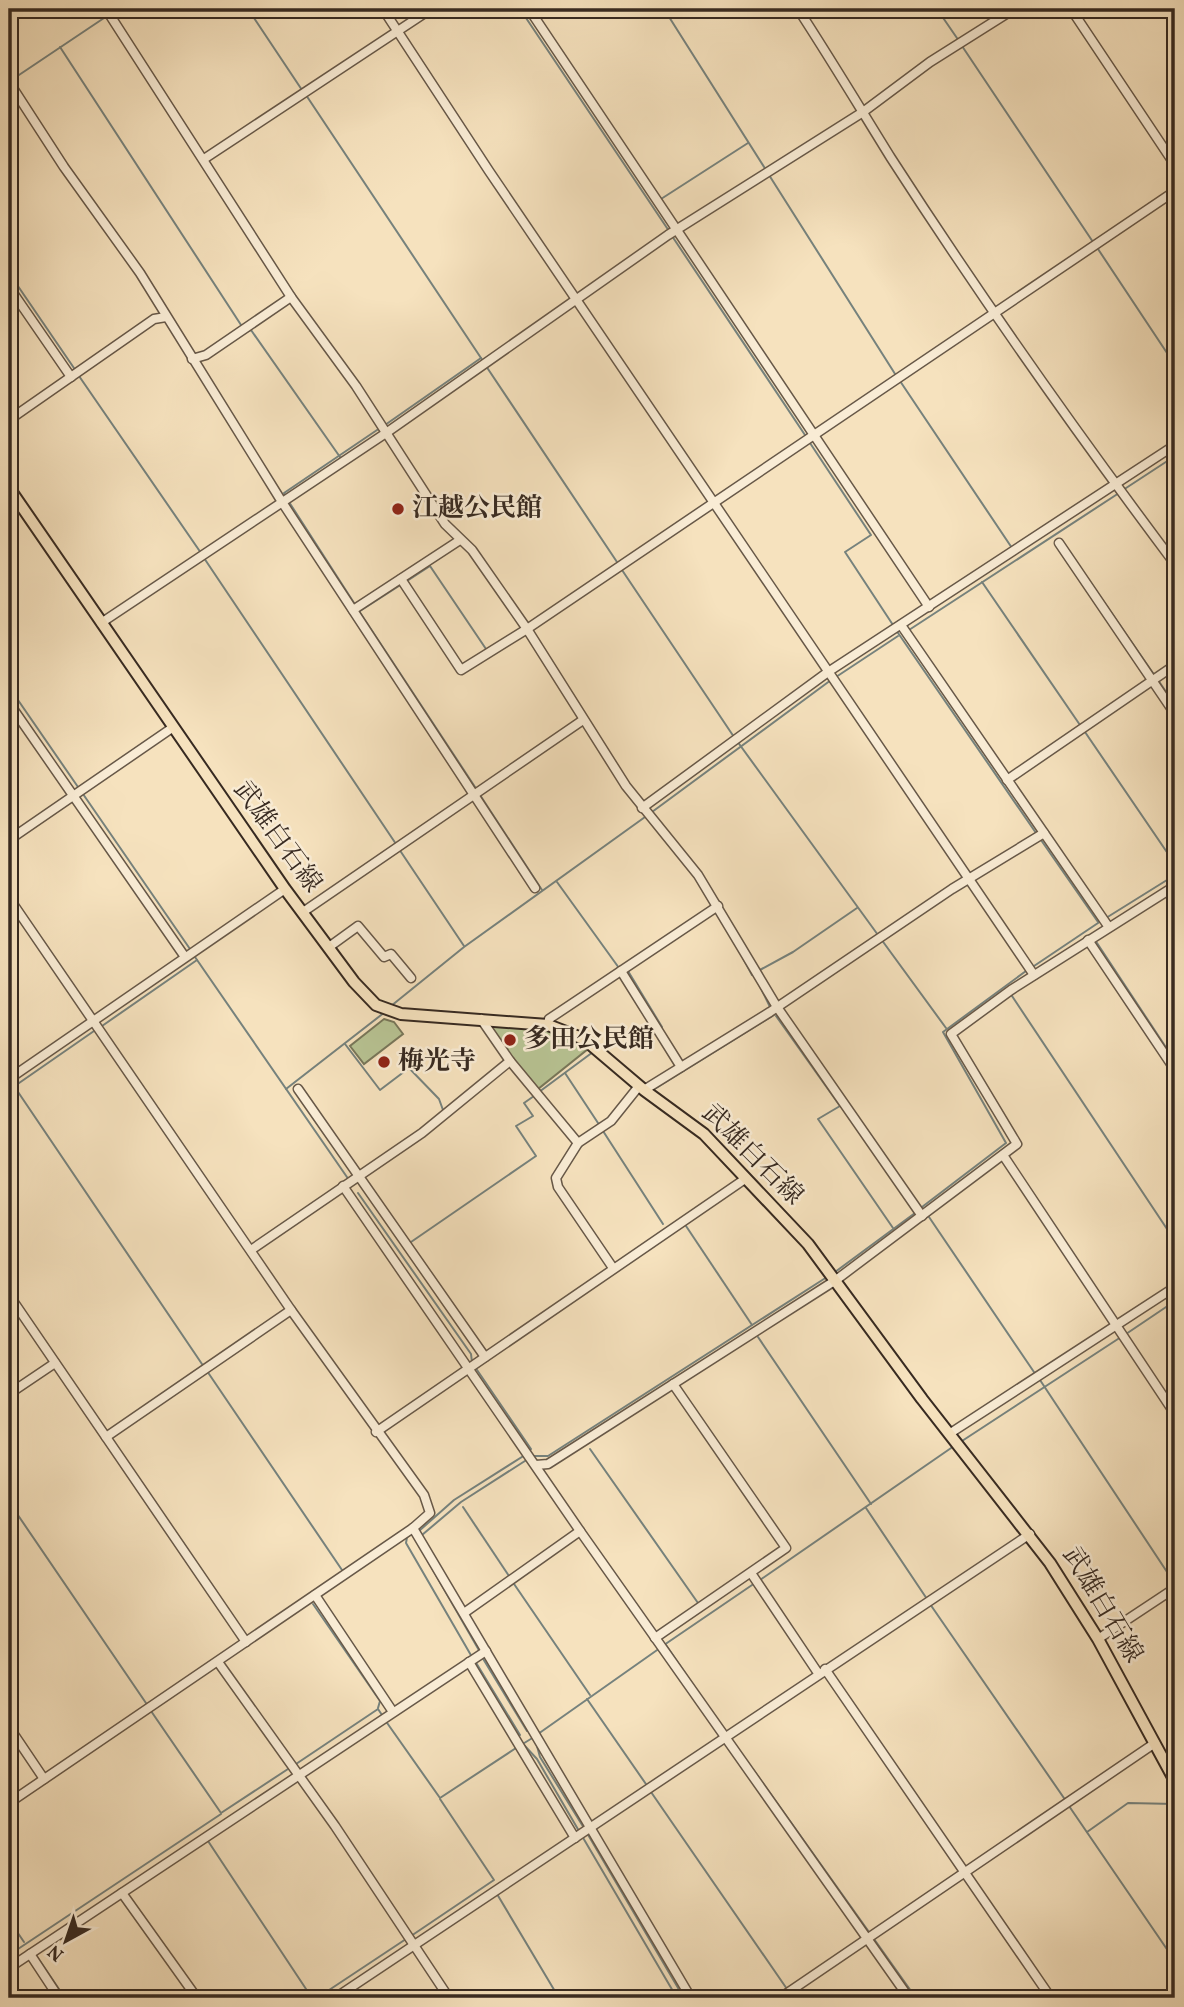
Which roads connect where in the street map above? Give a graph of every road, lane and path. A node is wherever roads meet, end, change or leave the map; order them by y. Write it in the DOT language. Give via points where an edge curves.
graph roads {
  1 [pos="383,9"];
  2 [pos="431,9"];
  3 [pos="529,9"];
  4 [pos="798,9"];
  5 [pos="1014,9"];
  6 [pos="1071,9"];
  7 [pos="109,12"];
  8 [pos="398,31"];
  9 [pos="9,83"];
  10 [pos="863,112"];
  11 [pos="204,159"];
  12 [pos="1175,165"];
  13 [pos="1175,191"];
  14 [pos="672,232"];
  15 [pos="9,287"];
  16 [pos="291,297"];
  17 [pos="576,298"];
  18 [pos="996,312"];
  19 [pos="166,317"];
  20 [pos="192,359"];
  21 [pos="75,374"];
  22 [pos="9,420"];
  23 [pos="384,429"];
  24 [pos="810,438"];
  25 [pos="1175,445"];
  26 [pos="9,488"];
  27 [pos="1119,489"];
  28 [pos="286,500"];
  29 [pos="714,502"];
  30 [pos="460,540"];
  31 [pos="1059,543"];
  32 [pos="1175,564"];
  33 [pos="403,582"];
  34 [pos="929,607"];
  35 [pos="356,608"];
  36 [pos="101,623"];
  37 [pos="527,629"];
  38 [pos="901,629"];
  39 [pos="1175,665"];
  40 [pos="831,677"];
  41 [pos="1155,679"];
  42 [pos="9,703"];
  43 [pos="1175,714"];
  44 [pos="583,720"];
  45 [pos="172,728"];
  46 [pos="1007,780"];
  47 [pos="476,793"];
  48 [pos="73,796"];
  49 [pos="646,812"];
  50 [pos="1040,835"];
  51 [pos="9,841"];
  52 [pos="968,880"];
  53 [pos="1175,886"];
  54 [pos="535,888"];
  55 [pos="285,889"];
  56 [pos="9,898"];
  57 [pos="718,906"];
  58 [pos="303,912"];
  59 [pos="1105,921"];
  60 [pos="1091,938"];
  61 [pos="329,947"];
  62 [pos="185,957"];
  63 [pos="623,969"];
  64 [pos="1030,971"];
  65 [pos="411,978"];
  66 [pos="774,1010"];
  67 [pos="481,1019"];
  68 [pos="548,1025"];
  69 [pos="96,1026"];
  70 [pos="510,1061"];
  71 [pos="681,1067"];
  72 [pos="1175,1070"];
  73 [pos="9,1079"];
  74 [pos="645,1087"];
  75 [pos="298,1089"];
  76 [pos="578,1143"];
  77 [pos="1003,1155"];
  78 [pos="745,1179"];
  79 [pos="351,1181"];
  80 [pos="920,1212"];
  81 [pos="251,1250"];
  82 [pos="613,1268"];
  83 [pos="833,1276"];
  84 [pos="1175,1287"];
  85 [pos="9,1295"];
  86 [pos="291,1310"];
  87 [pos="1121,1332"];
  88 [pos="485,1357"];
  89 [pos="55,1363"];
  90 [pos="471,1366"];
  91 [pos="673,1384"];
  92 [pos="9,1394"];
  93 [pos="1175,1414"];
  94 [pos="376,1432"];
  95 [pos="106,1437"];
  96 [pos="955,1441"];
  97 [pos="534,1463"];
  98 [pos="414,1529"];
  99 [pos="580,1531"];
  100 [pos="1030,1534"];
  101 [pos="755,1579"];
  102 [pos="1175,1589"];
  103 [pos="315,1595"];
  104 [pos="464,1614"];
  105 [pos="1098,1639"];
  106 [pos="246,1642"];
  107 [pos="659,1644"];
  108 [pos="484,1652"];
  109 [pos="470,1661"];
  110 [pos="218,1662"];
  111 [pos="822,1671"];
  112 [pos="392,1713"];
  113 [pos="9,1727"];
  114 [pos="726,1735"];
  115 [pos="1155,1742"];
  116 [pos="297,1772"];
  117 [pos="44,1779"];
  118 [pos="1175,1781"];
  119 [pos="9,1803"];
  120 [pos="590,1828"];
  121 [pos="577,1837"];
  122 [pos="965,1873"];
  123 [pos="122,1893"];
  124 [pos="871,1937"];
  125 [pos="411,1939"];
  126 [pos="32,1952"];
  127 [pos="9,1968"];
  128 [pos="786,1994"];
  129 [pos="59,1998"];
  130 [pos="197,1998"];
  131 [pos="335,1998"];
  132 [pos="449,1998"];
  133 [pos="691,1998"];
  134 [pos="909,1998"];
  135 [pos="1051,1998"];
  1 -- 8 [label="street"];
  2 -- 8 [label="street"];
  3 -- 14 [label="street"];
  4 -- 10 [label="street"];
  5 -- 10 [label="street"];
  6 -- 12 [label="street"];
  7 -- 11 [label="street"];
  8 -- 11 [label="street"];
  8 -- 17 [label="street"];
  9 -- 19 [label="street"];
  10 -- 14 [label="street"];
  10 -- 18 [label="street"];
  11 -- 16 [label="street"];
  13 -- 18 [label="street"];
  14 -- 17 [label="street"];
  14 -- 24 [label="street"];
  15 -- 21 [label="street"];
  16 -- 20 [label="street" via="206,355"];
  16 -- 23 [label="street"];
  17 -- 23 [label="street"];
  17 -- 29 [label="street"];
  18 -- 24 [label="street"];
  18 -- 27 [label="street"];
  19 -- 20 [label="street"];
  19 -- 21 [label="street" via="154,319"];
  20 -- 28 [label="street"];
  21 -- 22 [label="street"];
  23 -- 28 [label="street"];
  23 -- 30 [label="street"];
  24 -- 29 [label="street"];
  24 -- 34 [label="street"];
  25 -- 27 [label="street"];
  26 -- 36 [label="main road, 武雄白石線"];
  27 -- 32 [label="street"];
  27 -- 34 [label="street"];
  28 -- 35 [label="street"];
  28 -- 36 [label="street"];
  29 -- 37 [label="street"];
  29 -- 40 [label="street"];
  30 -- 33 [label="street"];
  30 -- 37 [label="street" via="472,550"];
  31 -- 41 [label="street"];
  33 -- 35 [label="street"];
  33 -- 37 [label="street" via="461,670"];
  34 -- 38 [label="street"];
  35 -- 47 [label="street"];
  36 -- 45 [label="main road, 武雄白石線"];
  37 -- 44 [label="street"];
  38 -- 40 [label="street"];
  38 -- 46 [label="street"];
  39 -- 41 [label="street"];
  40 -- 49 [label="street" via="735,741"];
  40 -- 52 [label="street"];
  41 -- 43 [label="street"];
  41 -- 46 [label="street"];
  42 -- 48 [label="street"];
  44 -- 47 [label="street"];
  44 -- 49 [label="street"];
  45 -- 48 [label="street"];
  45 -- 55 [label="main road, 武雄白石線"];
  46 -- 50 [label="street"];
  47 -- 54 [label="street"];
  47 -- 58 [label="street"];
  48 -- 51 [label="street"];
  48 -- 62 [label="street"];
  49 -- 57 [label="street"];
  50 -- 52 [label="street"];
  50 -- 59 [label="street"];
  52 -- 64 [label="street"];
  52 -- 66 [label="street"];
  53 -- 59 [label="street"];
  55 -- 58 [label="main road, 武雄白石線"];
  55 -- 62 [label="street"];
  56 -- 69 [label="street"];
  57 -- 63 [label="street"];
  57 -- 66 [label="street"];
  58 -- 61 [label="main road, 武雄白石線"];
  59 -- 60 [label="street"];
  60 -- 64 [label="street"];
  60 -- 72 [label="street"];
  61 -- 65 [label="street" via="358,926 384,957 391,954"];
  61 -- 67 [label="main road, 武雄白石線" via="354,982 386,1011"];
  62 -- 69 [label="street"];
  63 -- 68 [label="street" via="549,1019"];
  63 -- 71 [label="street"];
  64 -- 77 [label="street" via="951,1034 1017,1144"];
  66 -- 71 [label="street"];
  66 -- 80 [label="street"];
  67 -- 68 [label="main road, 武雄白石線"];
  67 -- 70 [label="street"];
  68 -- 74 [label="main road, 武雄白石線" via="567,1030 597,1049"];
  69 -- 73 [label="street"];
  69 -- 81 [label="street"];
  70 -- 76 [label="street"];
  70 -- 79 [label="street" via="440,1119"];
  71 -- 74 [label="street"];
  74 -- 76 [label="street"];
  74 -- 78 [label="main road, 武雄白石線" via="704,1134"];
  75 -- 79 [label="street"];
  76 -- 82 [label="street" via="556,1178 558,1186"];
  77 -- 80 [label="street"];
  77 -- 87 [label="street"];
  78 -- 82 [label="street"];
  78 -- 83 [label="main road, 武雄白石線"];
  79 -- 81 [label="street"];
  79 -- 88 [label="street" via="406,1245"];
  79 -- 90 [label="street"];
  80 -- 83 [label="street"];
  81 -- 86 [label="street"];
  82 -- 88 [label="street"];
  83 -- 91 [label="street"];
  83 -- 96 [label="main road, 武雄白石線"];
  84 -- 87 [label="street"];
  85 -- 89 [label="street"];
  86 -- 94 [label="street"];
  86 -- 95 [label="street"];
  87 -- 93 [label="street"];
  87 -- 96 [label="street" via="1037,1377"];
  88 -- 90 [label="street"];
  89 -- 92 [label="street"];
  89 -- 95 [label="street"];
  90 -- 94 [label="street"];
  90 -- 97 [label="street"];
  91 -- 97 [label="street" via="548,1464"];
  91 -- 101 [label="street" via="786,1548"];
  94 -- 98 [label="street" via="429,1506 426,1518"];
  95 -- 106 [label="street"];
  96 -- 100 [label="main road, 武雄白石線"];
  97 -- 99 [label="street"];
  98 -- 103 [label="street"];
  98 -- 104 [label="street"];
  99 -- 104 [label="street"];
  99 -- 107 [label="street"];
  100 -- 105 [label="main road, 武雄白石線"];
  100 -- 111 [label="street"];
  101 -- 107 [label="street" via="700,1607"];
  101 -- 111 [label="street"];
  102 -- 105 [label="street"];
  103 -- 106 [label="street"];
  103 -- 112 [label="street"];
  104 -- 108 [label="street"];
  105 -- 115 [label="main road, 武雄白石線"];
  106 -- 110 [label="street"];
  107 -- 114 [label="street"];
  108 -- 109 [label="street"];
  108 -- 120 [label="street"];
  109 -- 112 [label="street"];
  109 -- 121 [label="street"];
  110 -- 116 [label="street"];
  110 -- 117 [label="street"];
  111 -- 114 [label="street"];
  111 -- 122 [label="street"];
  112 -- 116 [label="street"];
  113 -- 117 [label="street"];
  114 -- 120 [label="street"];
  114 -- 124 [label="street"];
  115 -- 118 [label="main road, 武雄白石線"];
  115 -- 122 [label="street"];
  116 -- 123 [label="street"];
  116 -- 125 [label="street"];
  117 -- 119 [label="street"];
  120 -- 121 [label="street"];
  120 -- 133 [label="street"];
  121 -- 125 [label="street"];
  122 -- 124 [label="street"];
  122 -- 135 [label="street"];
  123 -- 126 [label="street"];
  123 -- 130 [label="street"];
  124 -- 128 [label="street"];
  124 -- 134 [label="street"];
  125 -- 131 [label="street"];
  125 -- 132 [label="street"];
  126 -- 127 [label="street"];
  126 -- 129 [label="street"];
}
